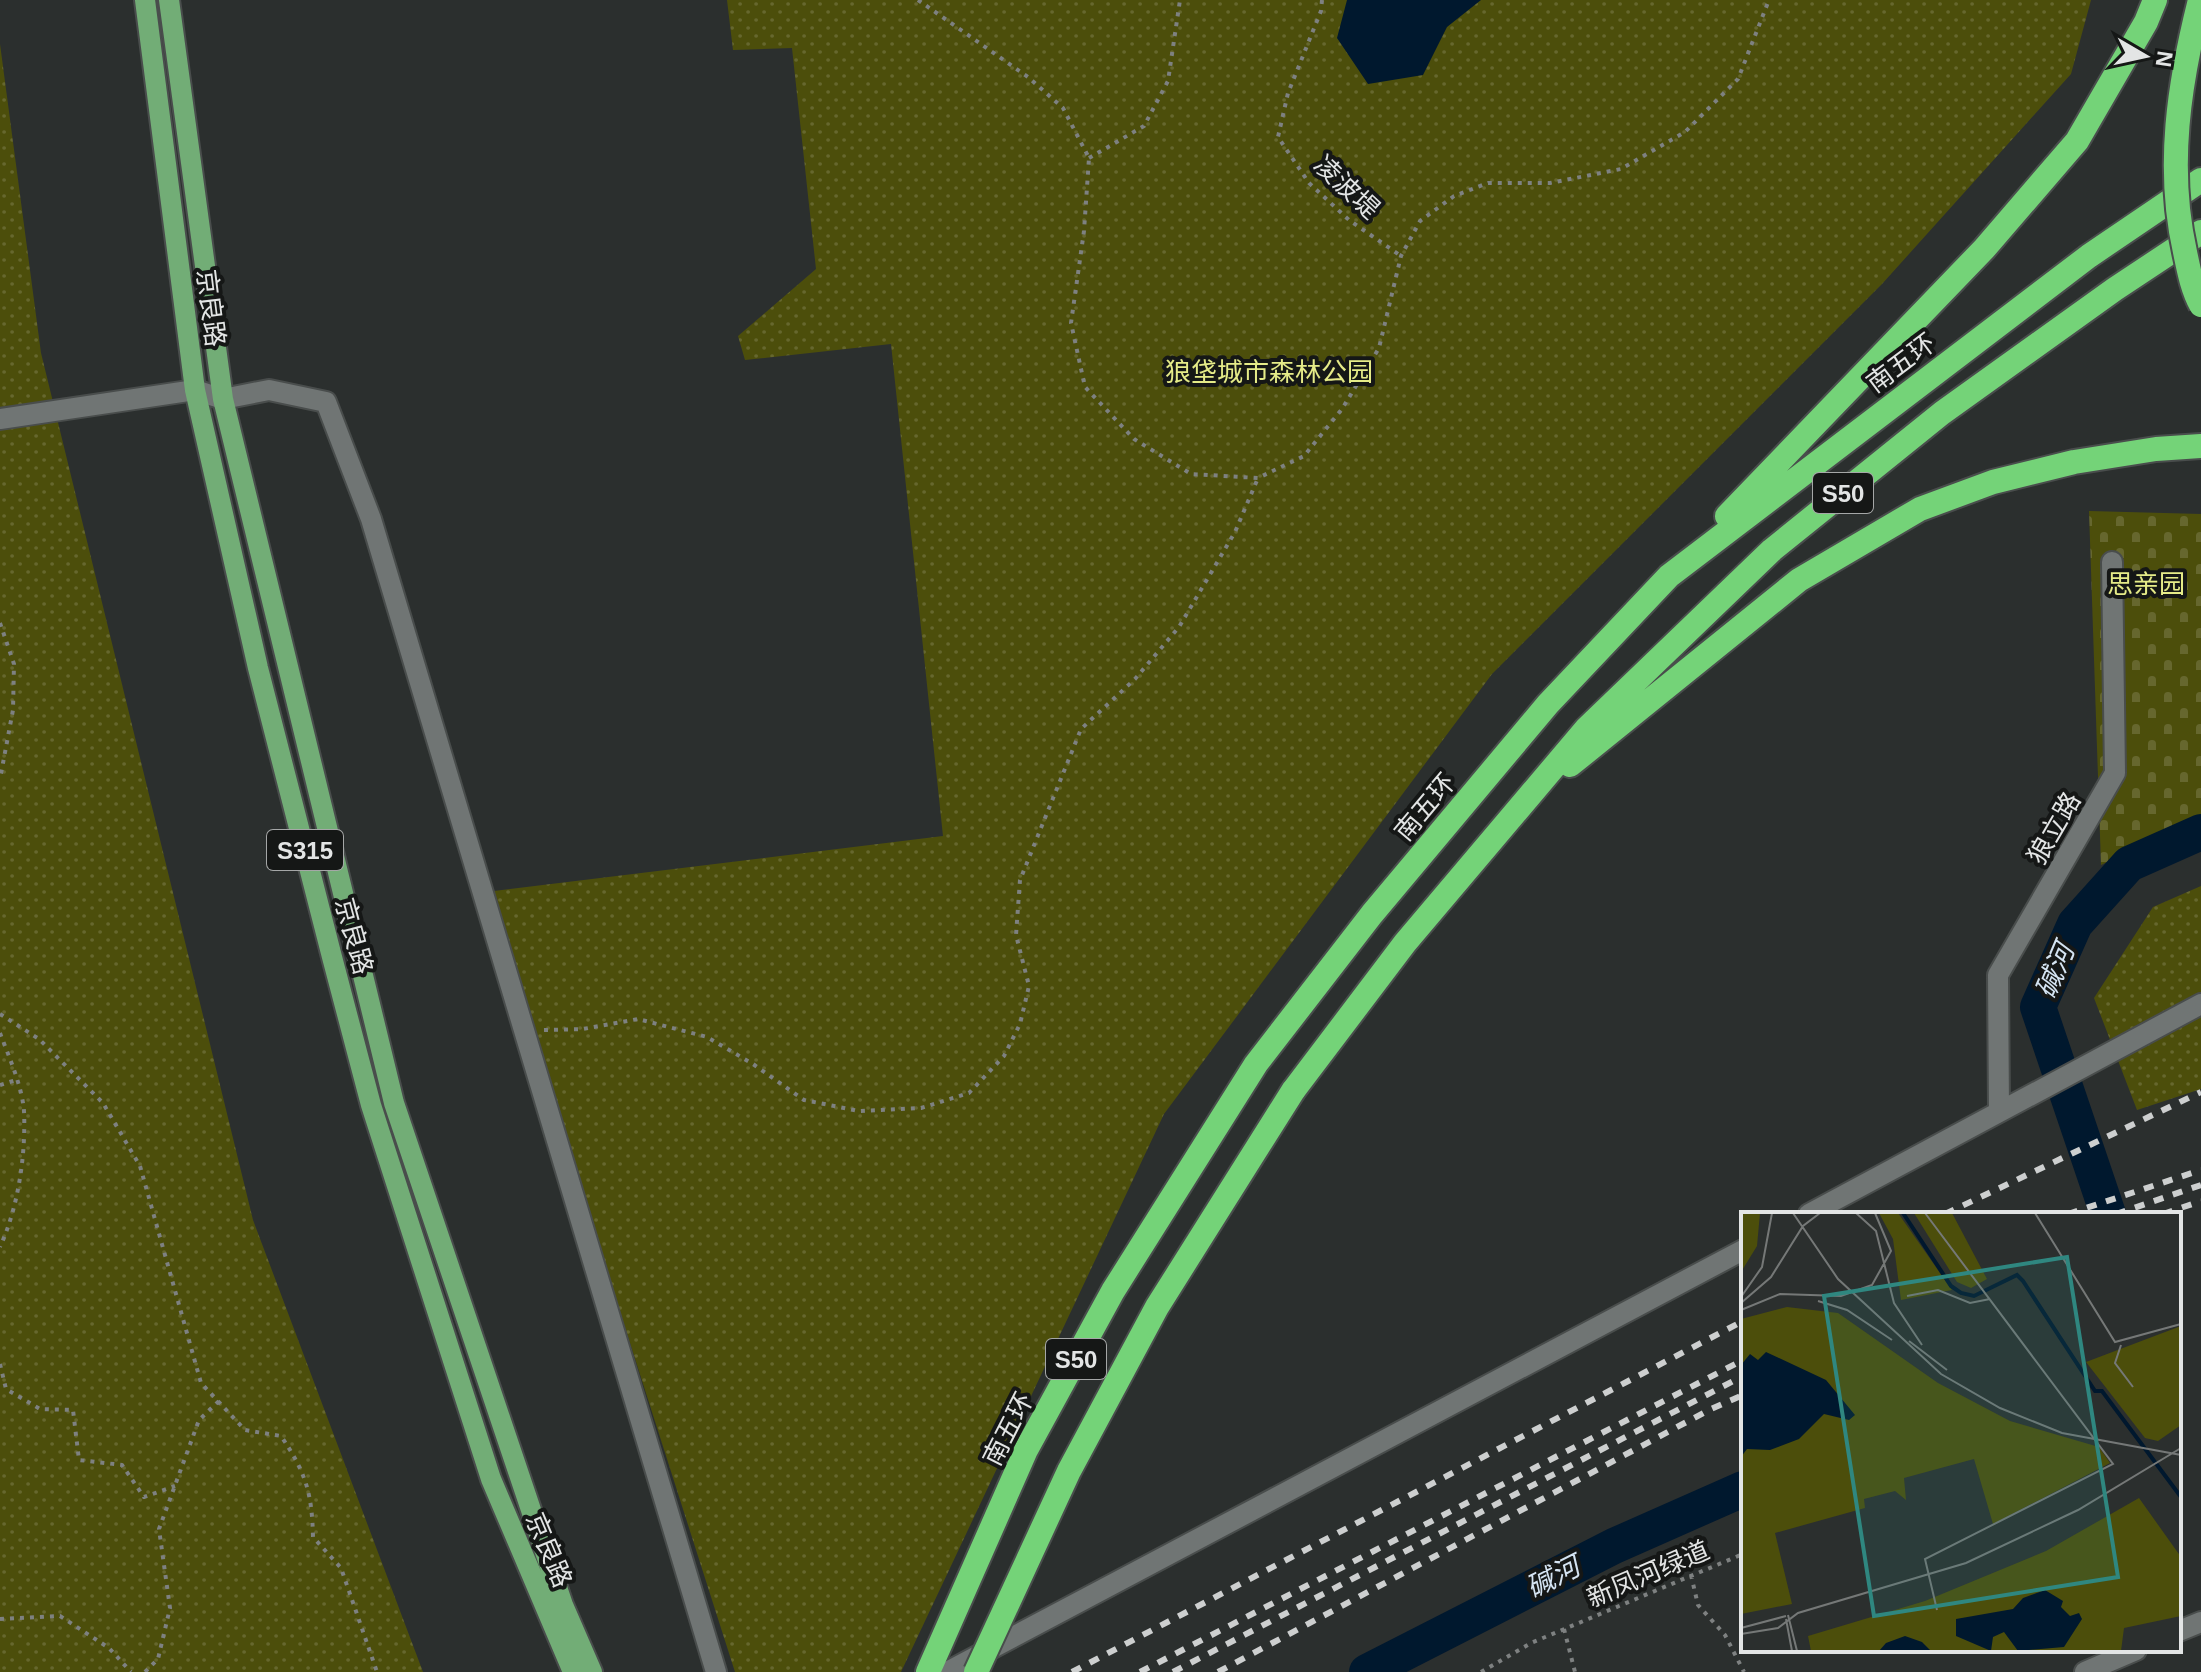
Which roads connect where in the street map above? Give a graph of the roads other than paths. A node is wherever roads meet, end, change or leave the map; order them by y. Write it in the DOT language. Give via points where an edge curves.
graph roads {
  1 [pos="145,0"];
  2 [pos="169,0"];
  3 [pos="2155,0"];
  4 [pos="2200,0"];
  5 [pos="2201,180"];
  6 [pos="2201,232"];
  7 [pos="2201,305"];
  8 [pos="195,390"];
  9 [pos="223,399"];
  10 [pos="0,419"];
  11 [pos="2201,446"];
  12 [pos="2112,562"];
  13 [pos="1669,576"];
  14 [pos="1525,802"];
  15 [pos="2201,1004"];
  16 [pos="2000,1110"];
  17 [pos="1813,1212"];
  18 [pos="1741,1251"];
  19 [pos="2201,1622"];
  20 [pos="2181,1630"];
  21 [pos="2131,1652"];
  22 [pos="573,1672"];
  23 [pos="592,1672"];
  24 [pos="716,1672"];
  25 [pos="928,1672"];
  26 [pos="947,1672"];
  27 [pos="976,1672"];
  28 [pos="2085,1672"];
  1 -- 8 [label="main road, 京良路 / S315"];
  2 -- 9 [label="main road, 京良路 / S315"];
  3 -- 13 [label="highway" via="2077,141 1984,249"];
  4 -- 7 [label="highway, bridge" via="2183,79 2174,178 2181,234"];
  5 -- 13 [label="highway, 南五环 / S50" via="2089,256"];
  6 -- 14 [label="highway, S50" via="1942,413 1772,550 1586,729"];
  8 -- 9 [label="street"];
  8 -- 10 [label="street"];
  8 -- 22 [label="main road, 京良路 / S315" via="258,668 371,1105 491,1479"];
  9 -- 23 [label="main road, 京良路 / S315" via="394,1103 563,1605"];
  9 -- 24 [label="street" via="269,390 326,402 371,519"];
  11 -- 14 [label="highway" via="2074,462 1993,482 1920,509 1799,580"];
  12 -- 16 [label="street, 狼立路" via="2115,773 1998,975"];
  13 -- 25 [label="highway, 南五环 / S50" via="1548,704 1372,914 1256,1064 1113,1291 1026,1450"];
  14 -- 27 [label="highway, S50, bridge" via="1405,943 1293,1091 1157,1307 1069,1471"];
  15 -- 16 [label="street"];
  16 -- 17 [label="street"];
  18 -- 26 [label="street"];
  19 -- 20 [label="street"];
  21 -- 28 [label="street"];
}
